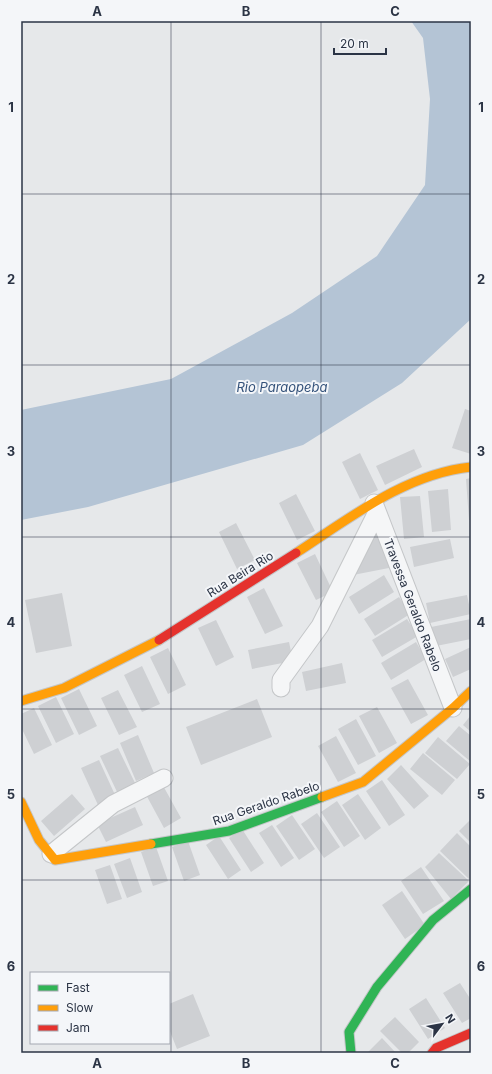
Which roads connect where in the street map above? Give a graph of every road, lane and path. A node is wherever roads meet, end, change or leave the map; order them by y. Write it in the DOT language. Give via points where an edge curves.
graph roads {
  1 [pos="471,468"];
  2 [pos="375,507"];
  3 [pos="281,688"];
  4 [pos="471,691"];
  5 [pos="21,701"];
  6 [pos="453,708"];
  7 [pos="164,778"];
  8 [pos="21,802"];
  9 [pos="51,854"];
  10 [pos="471,889"];
  11 [pos="471,1033"];
  12 [pos="351,1053"];
  13 [pos="432,1053"];
  1 -- 2 [label="street, Rua Beira Rio" via="452,469 416,480"];
  2 -- 3 [label="street" via="320,626 281,680"];
  2 -- 5 [label="street, Rua Beira Rio" via="155,642 64,688"];
  2 -- 6 [label="street, Travessa Geraldo Rabelo"];
  4 -- 6 [label="street, Rua Geraldo Rabelo"];
  6 -- 9 [label="street, Rua Geraldo Rabelo" via="363,782 229,830 55,860"];
  7 -- 9 [label="street" via="113,804"];
  8 -- 9 [label="street" via="39,840"];
  10 -- 12 [label="street" via="433,920 376,987 349,1032"];
  11 -- 13 [label="street" via="436,1048"];
}
